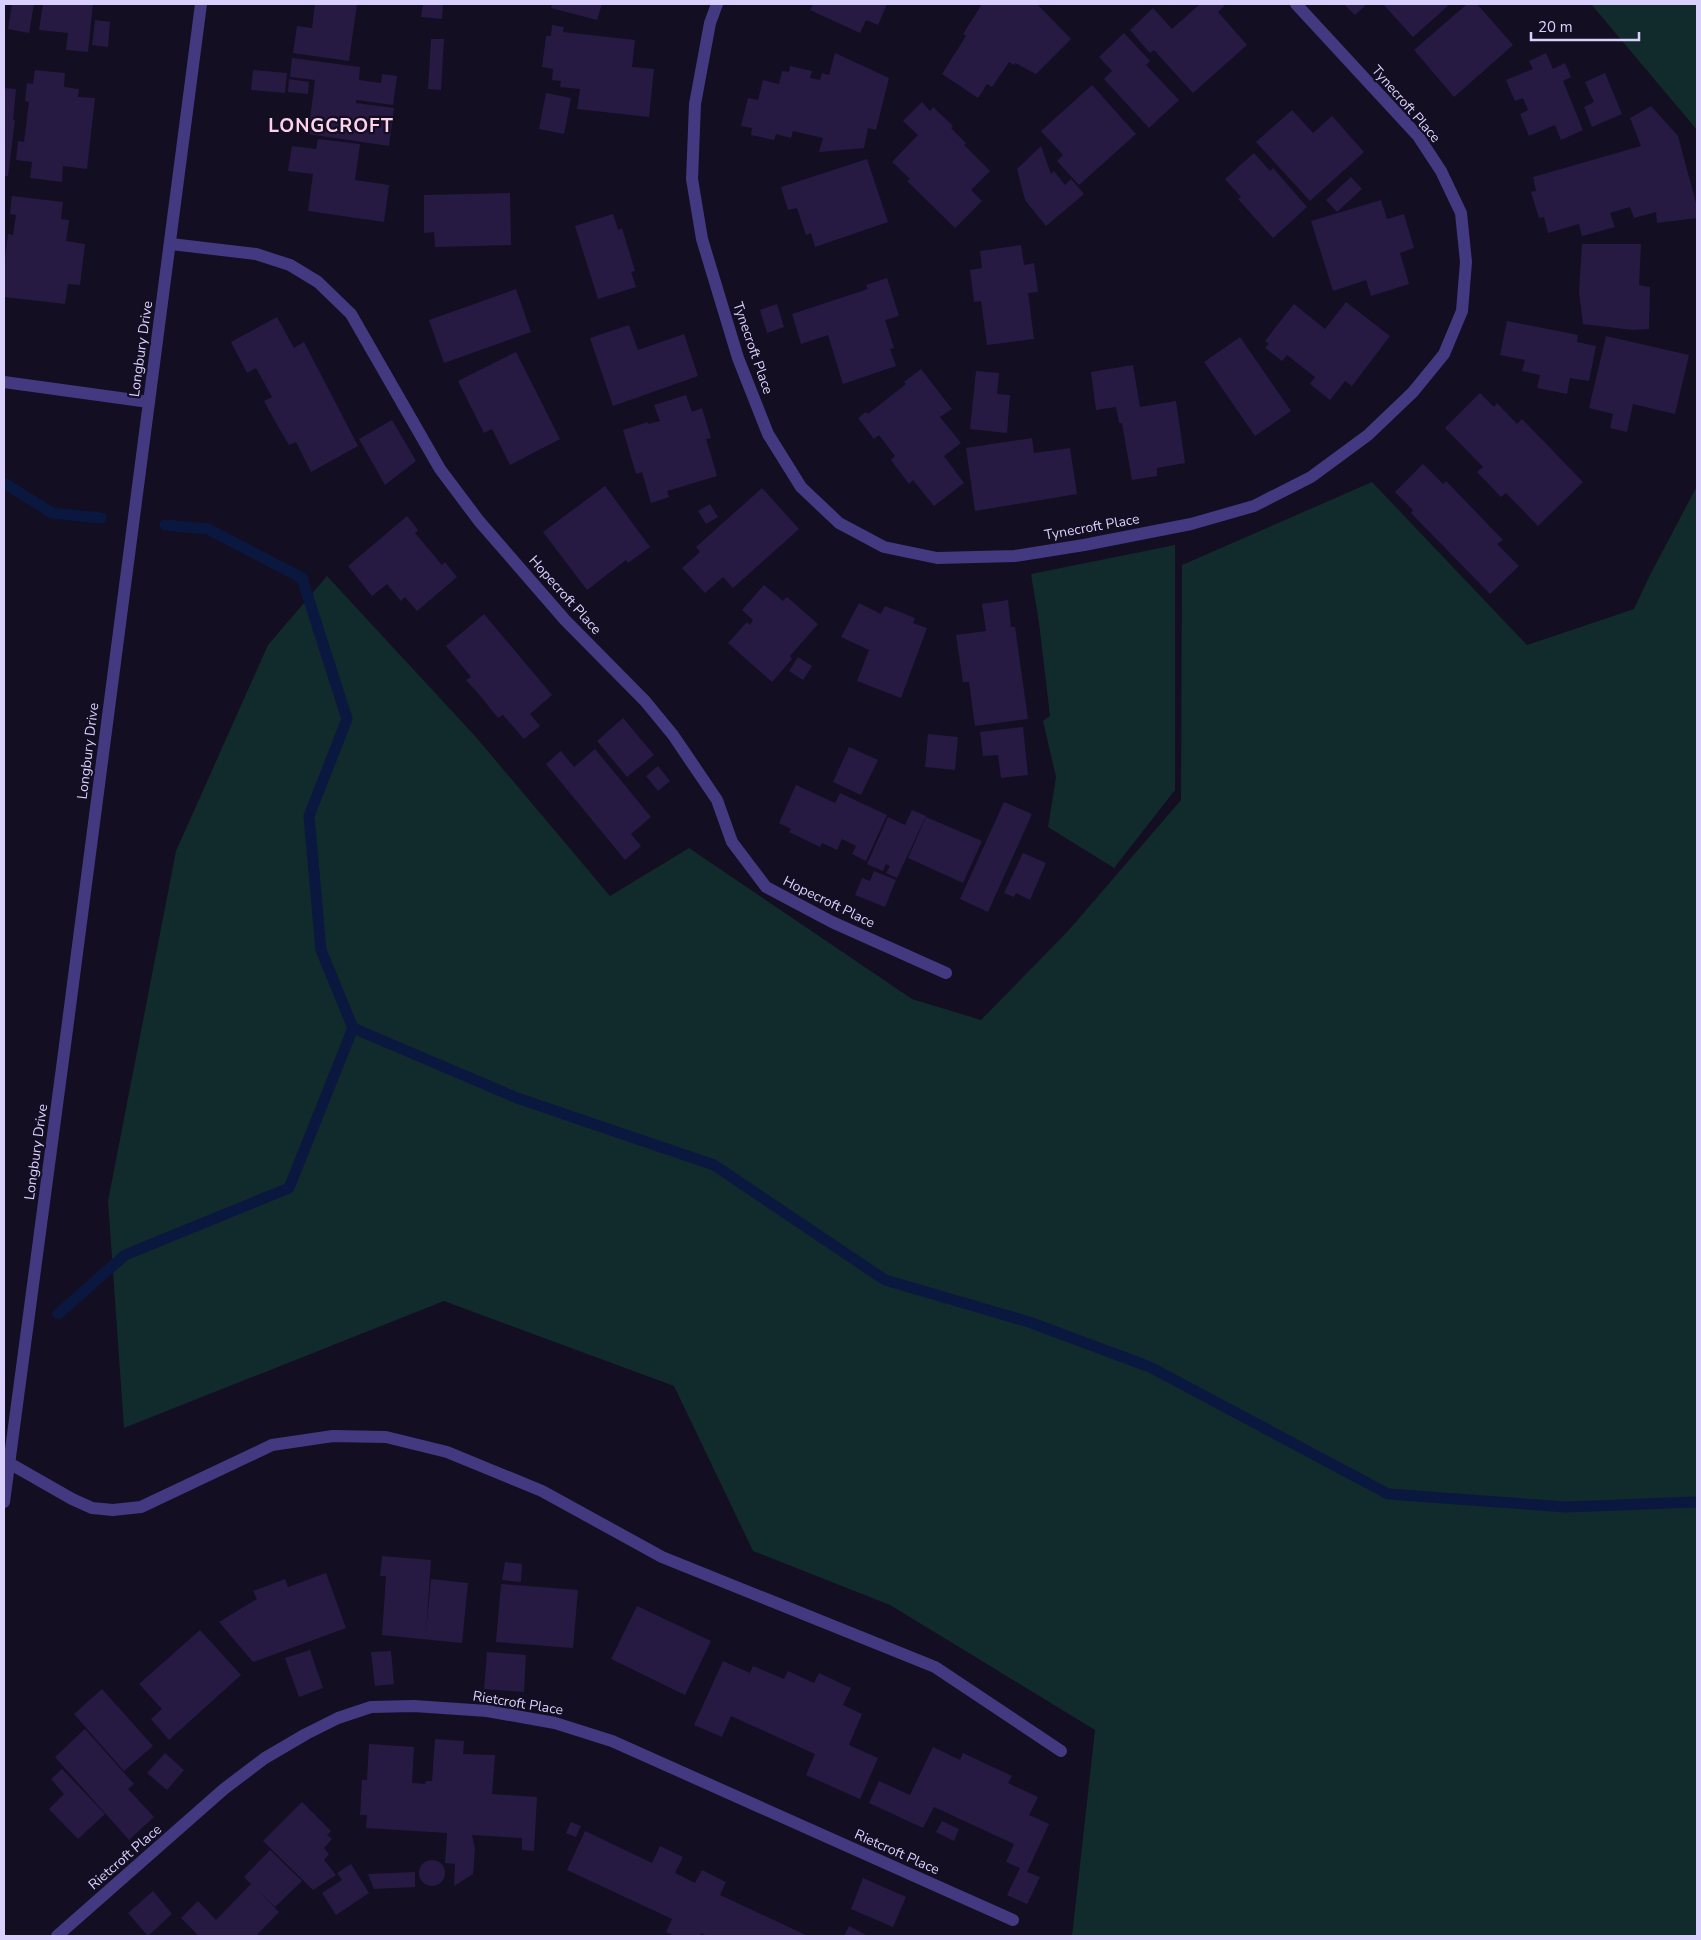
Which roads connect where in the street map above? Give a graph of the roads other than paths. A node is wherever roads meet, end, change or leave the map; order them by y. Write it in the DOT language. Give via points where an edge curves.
graph roads {
  1 [pos="201,4"];
  2 [pos="718,4"];
  3 [pos="1296,4"];
  4 [pos="171,244"];
  5 [pos="4,382"];
  6 [pos="149,402"];
  7 [pos="946,973"];
  8 [pos="9,1463"];
  9 [pos="4,1502"];
  10 [pos="1061,1751"];
  11 [pos="1012,1920"];
  12 [pos="57,1936"];
  1 -- 4 [label="street, Longbury Drive"];
  2 -- 3 [label="street, Tynecroft Place" via="710,23 695,104 692,179 702,240 738,358 768,434 801,487 839,523 884,547 937,558 1015,556 1084,545 1191,524 1254,506 1311,477 1368,435 1413,392 1444,354 1462,311 1466,262 1461,213 1441,171 1418,136"];
  4 -- 6 [label="street, Longbury Drive"];
  4 -- 7 [label="street, Hopecroft Place" via="256,254 290,265 318,282 351,314 440,469 479,521 565,620 645,700 673,734 717,800 732,842 766,888 832,922"];
  5 -- 6 [label="street"];
  6 -- 8 [label="street, Longbury Drive"];
  8 -- 9 [label="street, Longbury Drive"];
  8 -- 10 [label="street" via="72,1499 92,1508 113,1510 141,1507 272,1444 333,1436 386,1437 447,1452 542,1491 662,1557 934,1667"];
  11 -- 12 [label="street, Rietcroft Place" via="612,1741 555,1723 487,1711 414,1706 371,1707 338,1718 265,1758 224,1789"];
}
